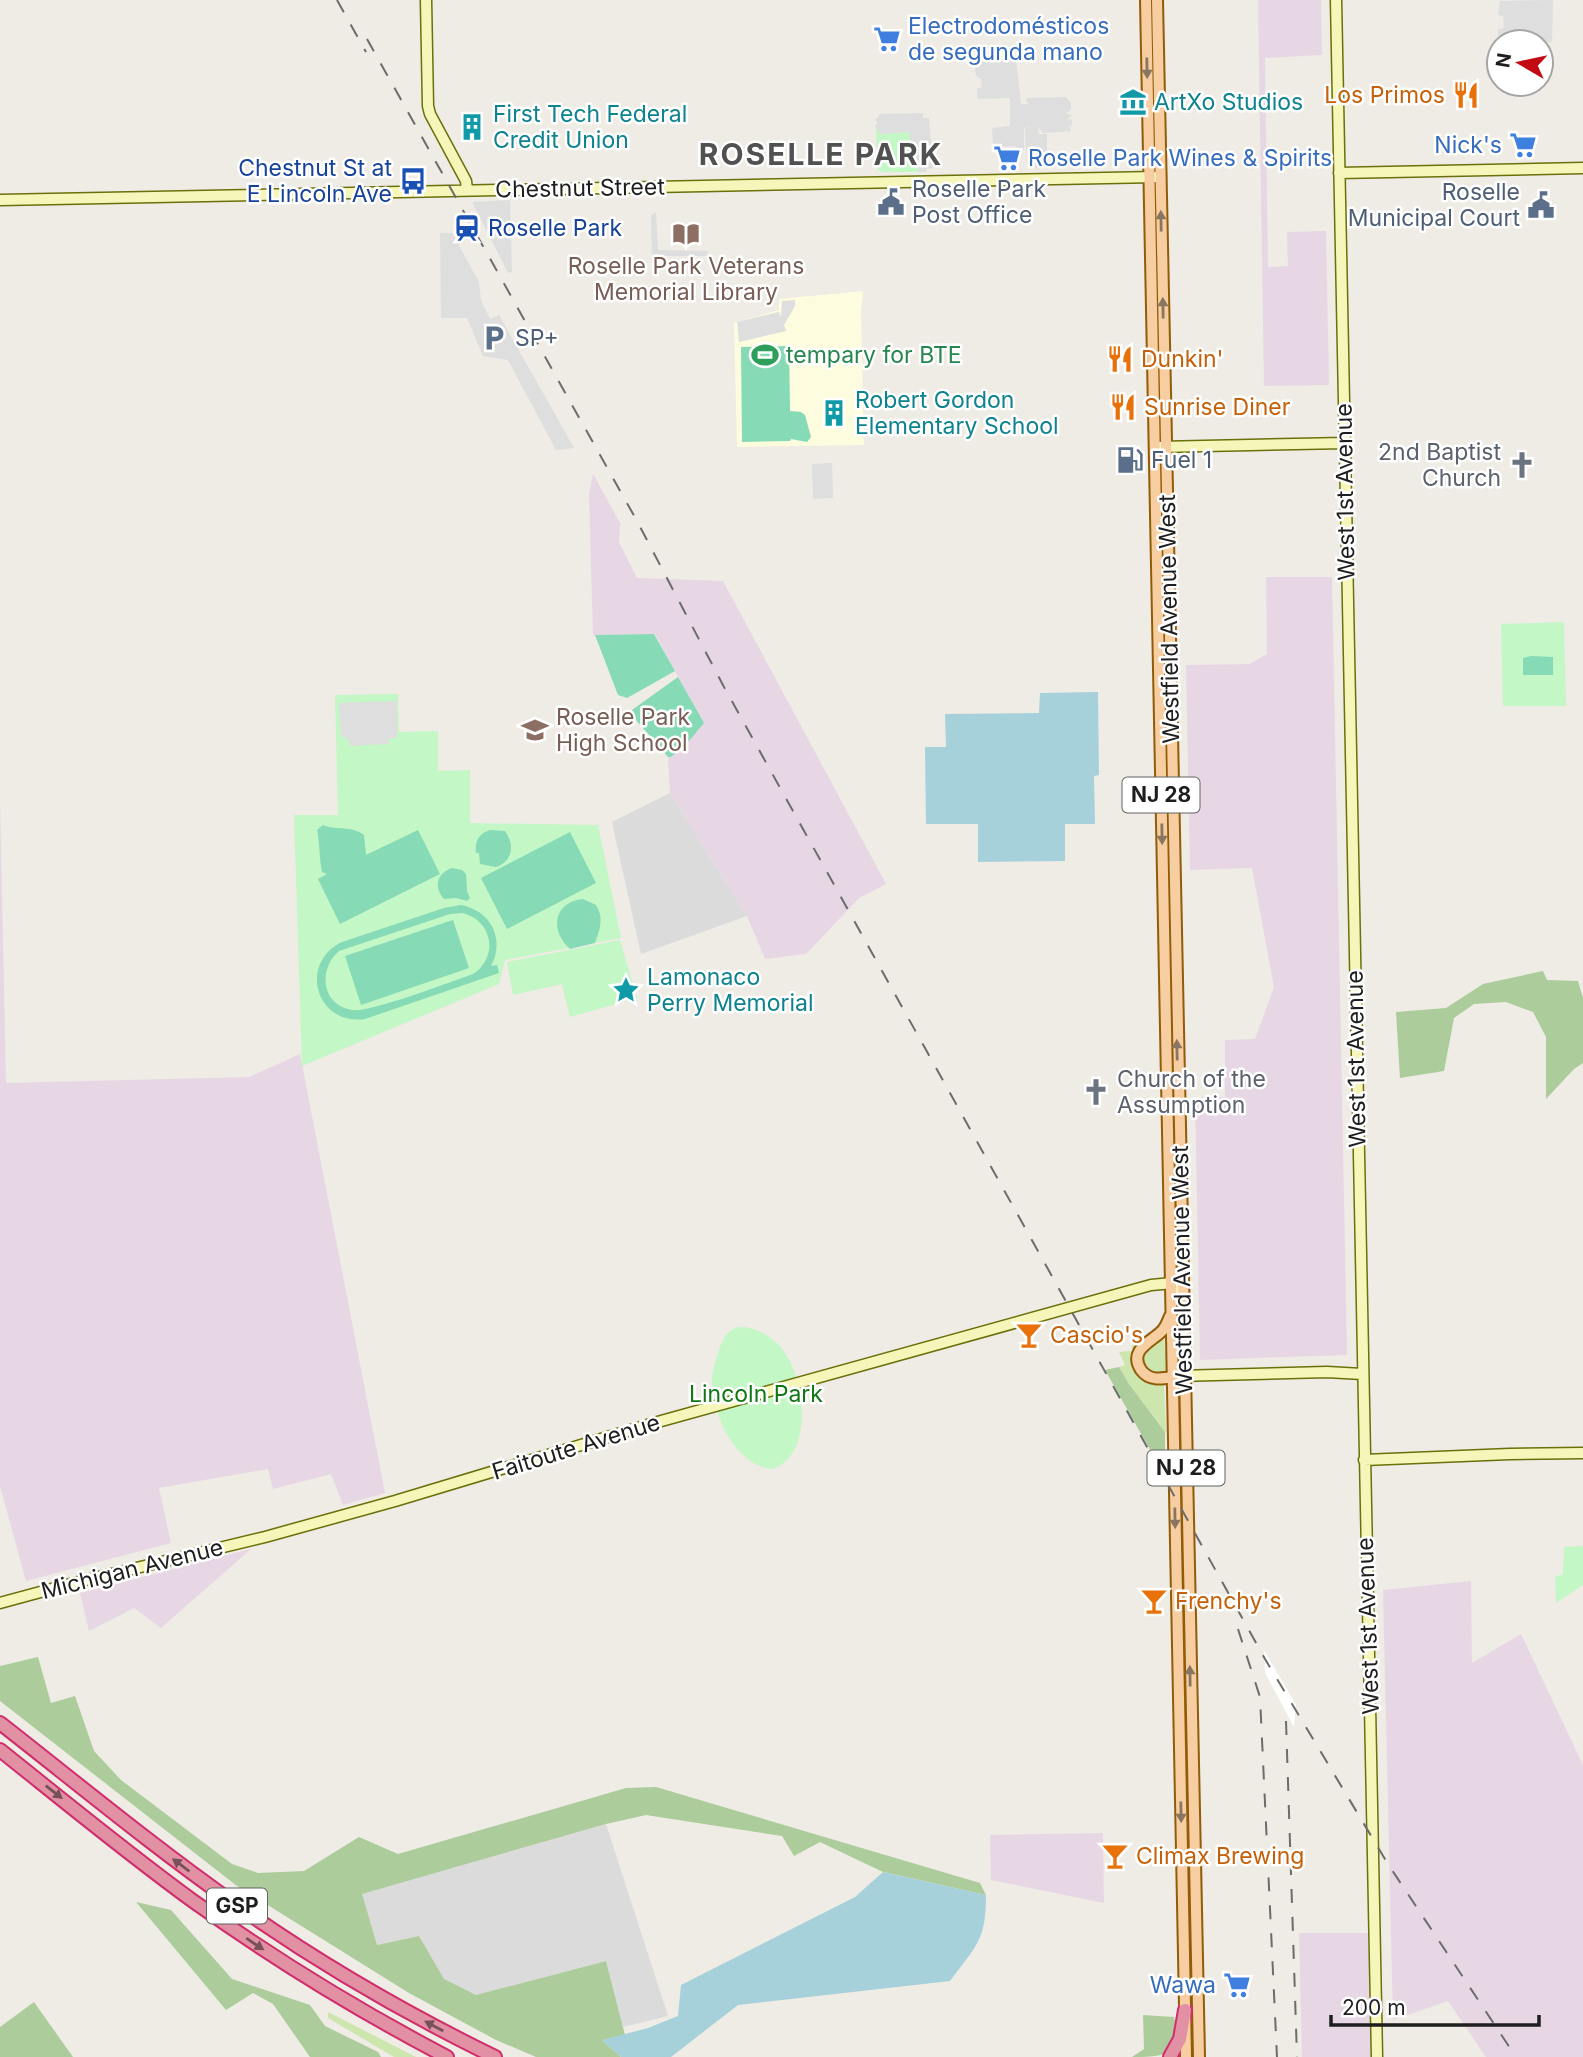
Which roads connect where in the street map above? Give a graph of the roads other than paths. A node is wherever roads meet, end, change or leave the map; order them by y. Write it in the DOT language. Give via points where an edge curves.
graph roads {
  1 [pos="426,0"];
  2 [pos="1146,0"];
  3 [pos="1157,0"];
  4 [pos="1336,0"];
  5 [pos="1583,169"];
  6 [pos="1339,173"];
  7 [pos="1155,177"];
  8 [pos="467,190"];
  9 [pos="0,200"];
  10 [pos="1344,443"];
  11 [pos="1160,447"];
  12 [pos="1166,785"];
  13 [pos="1170,1282"];
  14 [pos="1182,1292"];
  15 [pos="1171,1311"];
  16 [pos="1362,1374"];
  17 [pos="1178,1376"];
  18 [pos="1583,1453"];
  19 [pos="1364,1460"];
  20 [pos="265,1537"];
  21 [pos="0,1603"];
  22 [pos="0,1723"];
  23 [pos="0,1750"];
  24 [pos="1185,2010"];
  25 [pos="447,2057"];
  26 [pos="495,2057"];
  27 [pos="1170,2057"];
  28 [pos="1186,2057"];
  29 [pos="1199,2057"];
  30 [pos="1377,2057"];
  1 -- 8 [label="street" via="430,114"];
  2 -- 7 [label="main road, NJ 28, one-way"];
  3 -- 7 [label="main road, NJ 28"];
  4 -- 6 [label="street, West 1st Avenue"];
  5 -- 6 [label="street"];
  6 -- 10 [label="street, West 1st Avenue"];
  7 -- 8 [label="street, Chestnut Street"];
  7 -- 11 [label="main road, Westfield Avenue West / NJ 28"];
  8 -- 9 [label="street, Chestnut Street"];
  10 -- 11 [label="street"];
  10 -- 16 [label="street, West 1st Avenue"];
  11 -- 12 [label="main road, Westfield Avenue West / NJ 28"];
  12 -- 13 [label="main road, Westfield Avenue West / NJ 28, one-way"];
  14 -- 12 [label="main road, Westfield Avenue West / NJ 28, one-way"];
  13 -- 14 [label="street"];
  13 -- 15 [label="main road, Westfield Avenue West / NJ 28"];
  13 -- 20 [label="street, Faitoute Avenue" via="665,1420"];
  14 -- 17 [label="main road, Westfield Avenue West / NJ 28"];
  15 -- 17 [label="main road, Westfield Avenue West / NJ 28"];
  15 -- 17 [label="main road" via="1162,1331 1141,1347 1138,1360 1149,1377"];
  16 -- 17 [label="street"];
  16 -- 19 [label="street, West 1st Avenue"];
  17 -- 24 [label="main road, Westfield Avenue West / NJ 28, one-way"];
  29 -- 17 [label="main road, Westfield Avenue West / NJ 28, one-way"];
  18 -- 19 [label="street"];
  19 -- 30 [label="street, West 1st Avenue"];
  20 -- 21 [label="street, Michigan Avenue"];
  26 -- 22 [label="highway, GSP, one-way" via="386,2000 279,1934 165,1853"];
  23 -- 25 [label="highway, GSP, one-way" via="239,1933 334,1994"];
  24 -- 27 [label="highway" via="1180,2039"];
  24 -- 28 [label="main road, NJ 28"];
}
